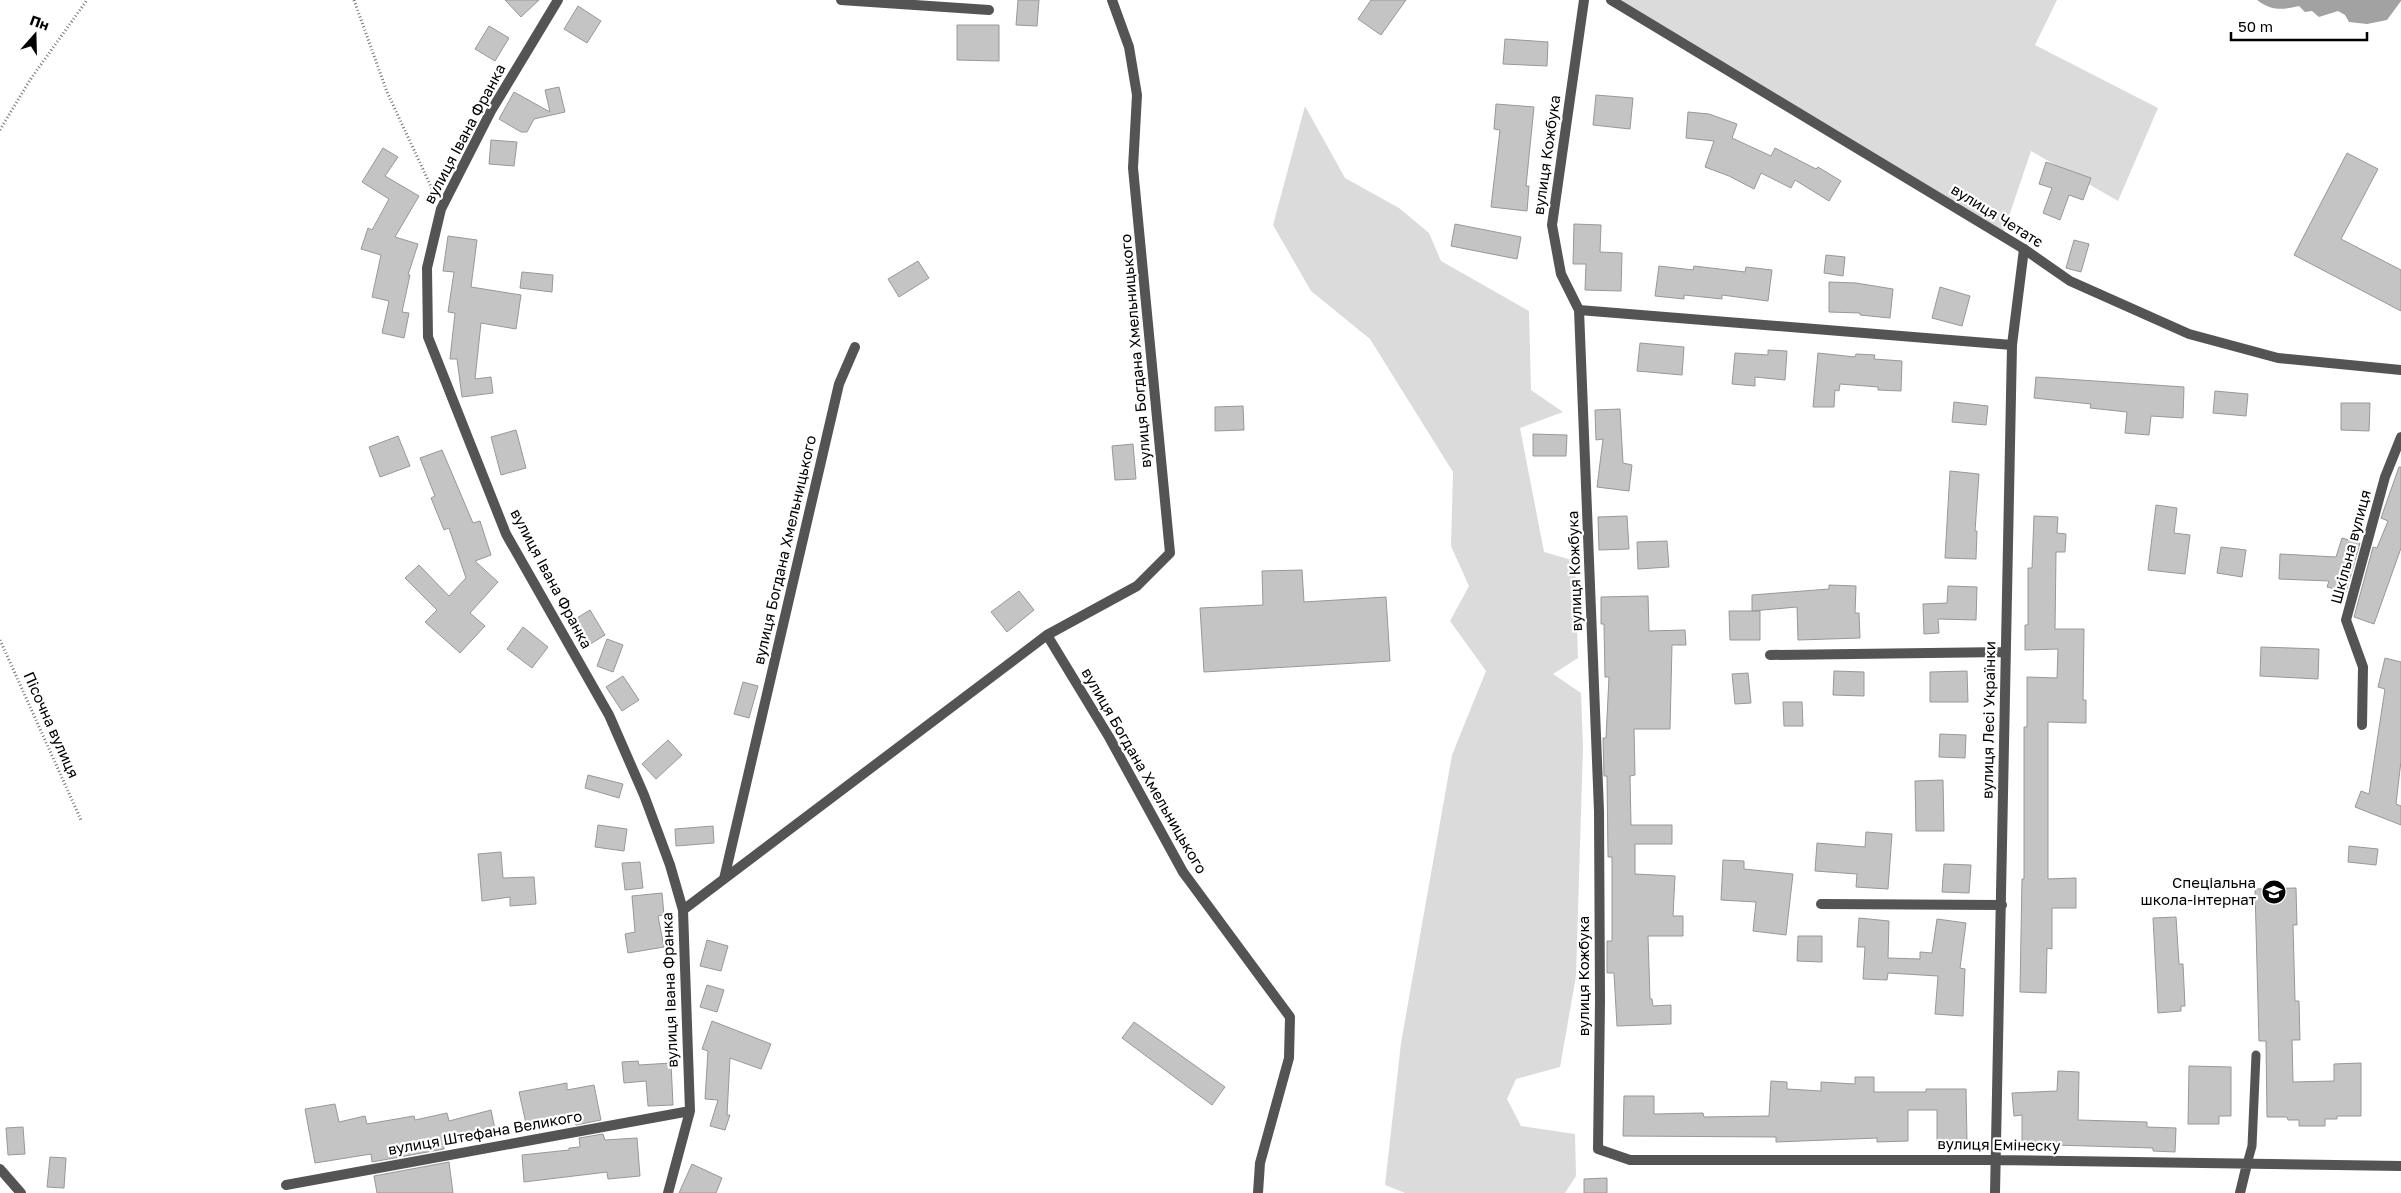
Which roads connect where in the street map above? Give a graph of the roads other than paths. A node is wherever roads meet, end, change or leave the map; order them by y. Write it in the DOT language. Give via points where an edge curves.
graph roads {
  1 [pos="558,0"];
  2 [pos="841,0"];
  3 [pos="1112,0"];
  4 [pos="1584,0"];
  5 [pos="1611,0"];
  6 [pos="989,10"];
  7 [pos="2024,249"];
  8 [pos="1580,310"];
  9 [pos="2012,345"];
  10 [pos="855,347"];
  11 [pos="2401,370"];
  12 [pos="2401,438"];
  13 [pos="1047,635"];
  14 [pos="2005,652"];
  15 [pos="1770,655"];
  16 [pos="2362,725"];
  17 [pos="724,879"];
  18 [pos="1821,904"];
  19 [pos="2002,905"];
  20 [pos="683,910"];
  21 [pos="2256,1056"];
  22 [pos="690,1111"];
  23 [pos="1598,1149"];
  24 [pos="1996,1160"];
  25 [pos="2248,1164"];
  26 [pos="2401,1166"];
  27 [pos="0,1169"];
  28 [pos="286,1185"];
  29 [pos="21,1193"];
  30 [pos="668,1193"];
  31 [pos="1258,1193"];
  32 [pos="1995,1193"];
  33 [pos="2240,1193"];
  1 -- 20 [label="street, вулиця Івана Франка" via="491,111 441,208 427,268 428,337 506,534 609,715 644,795"];
  2 -- 6 [label="street"];
  3 -- 13 [label="street, вулиця Богдана Хмельницького" via="1129,47 1137,95 1133,168 1170,553 1137,586"];
  4 -- 8 [label="street, вулиця Кожбука" via="1552,225 1561,274"];
  5 -- 7 [label="street, вулиця Четатє"];
  7 -- 9 [label="street, вулиця Лесі Українки"];
  7 -- 11 [label="street, вулиця Четатє" via="2070,281 2189,334 2278,358"];
  8 -- 9 [label="street"];
  8 -- 23 [label="street, вулиця Кожбука" via="1599,811"];
  9 -- 14 [label="street, вулиця Лесі Українки"];
  10 -- 17 [label="street, вулиця Богдана Хмельницького" via="839,384"];
  12 -- 16 [label="street, Шкільна вулиця" via="2385,477 2346,620 2364,667"];
  13 -- 17 [label="street, вулиця Богдана Хмельницького"];
  13 -- 31 [label="street, вулиця Богдана Хмельницького" via="1109,737 1184,872 1290,1017 1289,1058 1260,1163"];
  14 -- 15 [label="street"];
  14 -- 19 [label="street, вулиця Лесі Українки"];
  17 -- 20 [label="street, вулиця Богдана Хмельницького"];
  18 -- 19 [label="street"];
  19 -- 24 [label="street, вулиця Лесі Українки"];
  20 -- 22 [label="street, вулиця Івана Франка"];
  21 -- 25 [label="lane" via="2252,1146"];
  22 -- 28 [label="street, вулиця Штефана Великого"];
  22 -- 30 [label="street, вулиця Івана Франка"];
  23 -- 24 [label="street, вулиця Емінеску" via="1630,1160"];
  24 -- 25 [label="street, вулиця Емінеску"];
  24 -- 32 [label="street, вулиця Лесі Українки"];
  25 -- 26 [label="street, вулиця Емінеску"];
  25 -- 33 [label="street"];
  27 -- 29 [label="street"];
}
